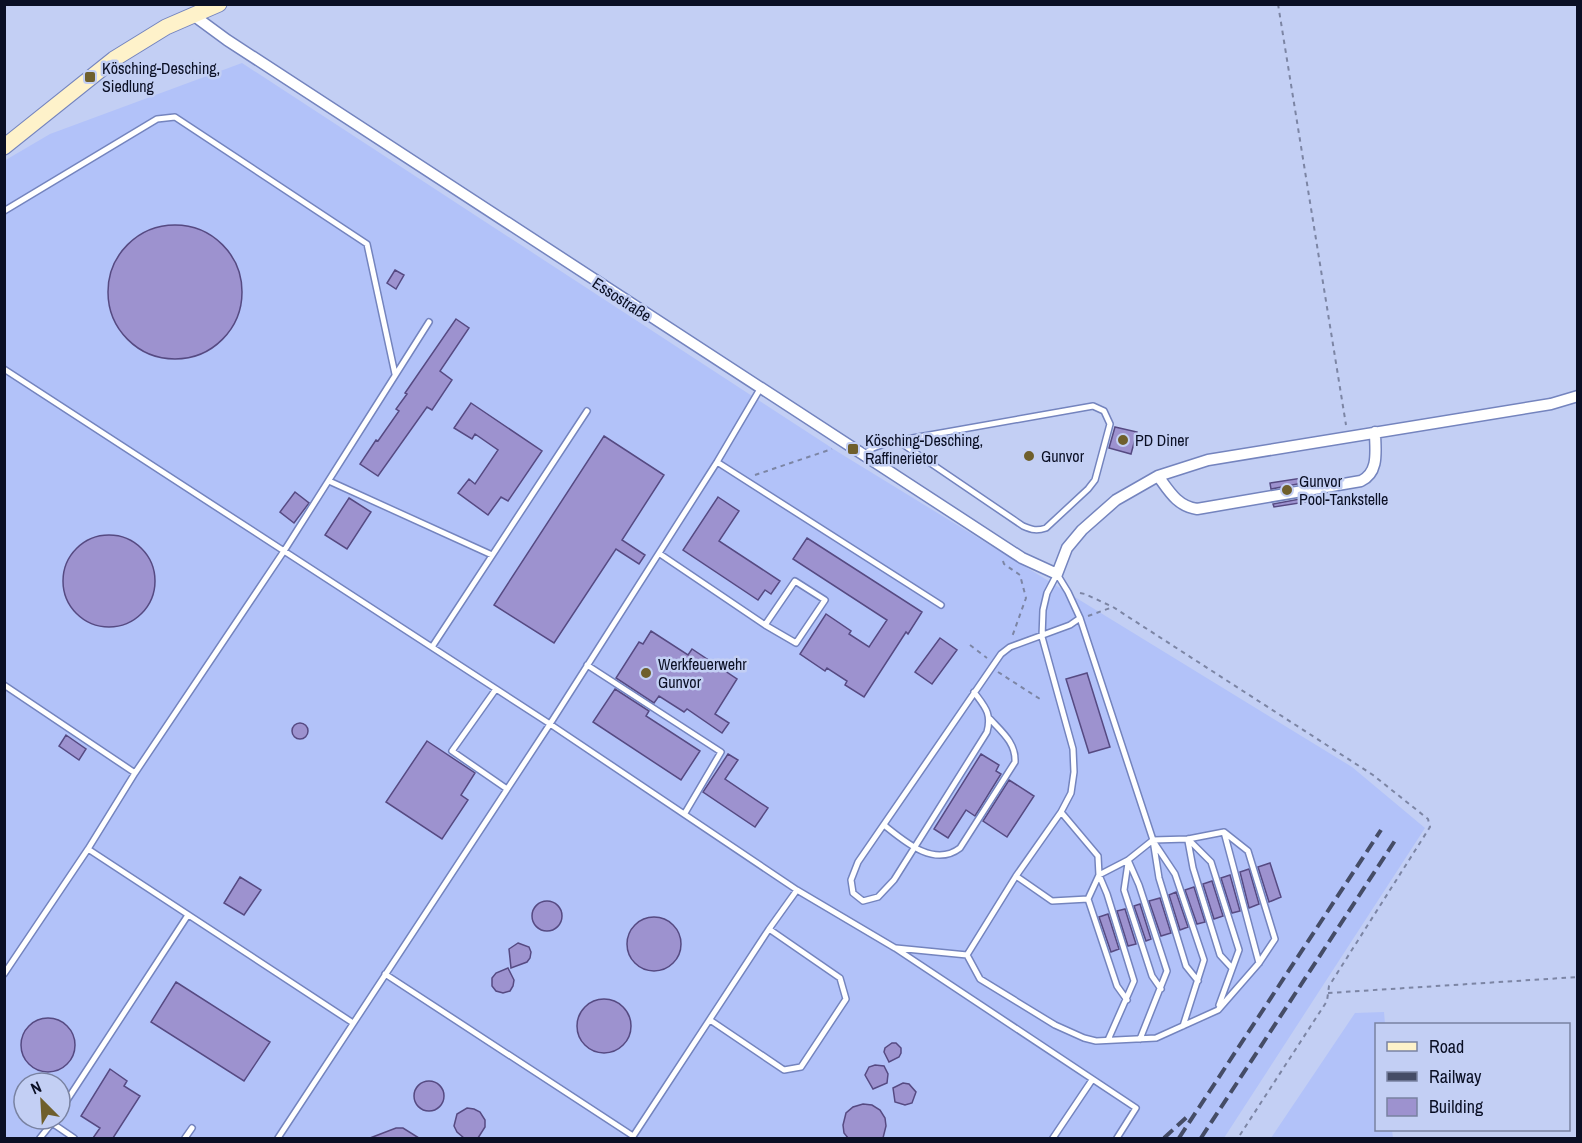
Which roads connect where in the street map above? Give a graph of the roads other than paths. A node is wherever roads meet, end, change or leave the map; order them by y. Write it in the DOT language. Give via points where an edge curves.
graph roads {
  1 [pos="219,4"];
  2 [pos="193,15"];
  3 [pos="4,147"];
  4 [pos="4,211"];
  5 [pos="429,322"];
  6 [pos="4,369"];
  7 [pos="396,375"];
  8 [pos="760,389"];
  9 [pos="1578,396"];
  10 [pos="1551,404"];
  11 [pos="1578,404"];
  12 [pos="587,411"];
  13 [pos="1375,432"];
  14 [pos="898,441"];
  15 [pos="862,455"];
  16 [pos="717,462"];
  17 [pos="1158,476"];
  18 [pos="329,481"];
  19 [pos="284,551"];
  20 [pos="660,554"];
  21 [pos="492,555"];
  22 [pos="1057,574"];
  23 [pos="941,605"];
  24 [pos="1080,618"];
  25 [pos="765,626"];
  26 [pos="1042,637"];
  27 [pos="432,647"];
  28 [pos="587,665"];
  29 [pos="4,685"];
  30 [pos="496,689"];
  31 [pos="974,692"];
  32 [pos="990,719"];
  33 [pos="550,724"];
  34 [pos="135,772"];
  35 [pos="507,789"];
  36 [pos="1061,812"];
  37 [pos="685,813"];
  38 [pos="884,825"];
  39 [pos="1224,832"];
  40 [pos="1188,839"];
  41 [pos="1153,840"];
  42 [pos="913,848"];
  43 [pos="88,849"];
  44 [pos="1128,860"];
  45 [pos="1099,875"];
  46 [pos="1016,876"];
  47 [pos="797,890"];
  48 [pos="1088,899"];
  49 [pos="188,915"];
  50 [pos="769,929"];
  51 [pos="895,948"];
  52 [pos="967,955"];
  53 [pos="1259,963"];
  54 [pos="1232,968"];
  55 [pos="4,974"];
  56 [pos="385,974"];
  57 [pos="1198,981"];
  58 [pos="1161,989"];
  59 [pos="1126,1000"];
  60 [pos="1218,1010"];
  61 [pos="710,1020"];
  62 [pos="353,1023"];
  63 [pos="1183,1026"];
  64 [pos="1140,1039"];
  65 [pos="1108,1040"];
  66 [pos="1092,1080"];
  67 [pos="72,1093"];
  68 [pos="192,1128"];
  69 [pos="633,1137"];
  70 [pos="185,1138"];
  71 [pos="278,1138"];
  72 [pos="1053,1138"];
  73 [pos="1117,1138"];
  1 -- 2 [label="street"];
  2 -- 3 [label="street" via="114,59"];
  2 -- 8 [label="street, Essostraße"];
  4 -- 7 [label="lane" via="157,119 175,117 367,244"];
  5 -- 7 [label="lane"];
  6 -- 19 [label="lane"];
  7 -- 18 [label="lane"];
  8 -- 15 [label="street, Essostraße"];
  8 -- 16 [label="lane"];
  9 -- 10 [label="street"];
  10 -- 11 [label="street"];
  10 -- 13 [label="street"];
  12 -- 21 [label="lane"];
  13 -- 17 [label="street" via="1208,460"];
  13 -- 17 [label="street" via="1373,470 1361,481 1189,508 1179,503"];
  14 -- 14 [label="lane" via="1023,526 1038,530 1046,528 1095,480 1110,424 1104,411 1093,406"];
  14 -- 15 [label="lane"];
  15 -- 22 [label="street, Essostraße" via="999,544"];
  16 -- 20 [label="lane"];
  16 -- 23 [label="lane"];
  17 -- 22 [label="street" via="1116,500 1082,530 1066,548"];
  18 -- 19 [label="lane"];
  18 -- 21 [label="lane"];
  19 -- 27 [label="lane"];
  19 -- 34 [label="lane"];
  20 -- 25 [label="lane"];
  20 -- 28 [label="lane"];
  21 -- 27 [label="lane"];
  22 -- 24 [label="lane"];
  22 -- 26 [label="lane" via="1047,593"];
  24 -- 26 [label="lane"];
  24 -- 41 [label="lane"];
  25 -- 25 [label="lane" via="795,644 825,600 795,581"];
  26 -- 31 [label="lane" via="1010,647 1001,654"];
  26 -- 36 [label="lane" via="1073,749 1071,793"];
  27 -- 30 [label="lane"];
  28 -- 33 [label="lane"];
  28 -- 37 [label="lane" via="721,752"];
  29 -- 34 [label="lane"];
  30 -- 33 [label="lane"];
  30 -- 35 [label="lane" via="452,751"];
  31 -- 32 [label="lane"];
  31 -- 38 [label="lane"];
  32 -- 42 [label="lane" via="987,732"];
  32 -- 42 [label="lane" via="1011,742 1015,762 960,848 939,856"];
  33 -- 35 [label="lane"];
  33 -- 37 [label="lane"];
  34 -- 43 [label="lane"];
  35 -- 56 [label="lane"];
  36 -- 45 [label="lane" via="1098,856"];
  36 -- 46 [label="lane"];
  37 -- 47 [label="lane"];
  38 -- 42 [label="lane"];
  38 -- 42 [label="lane" via="858,862 851,880 853,893 863,901 878,897 894,880"];
  39 -- 40 [label="lane"];
  39 -- 53 [label="lane"];
  39 -- 53 [label="lane" via="1248,851 1275,939"];
  40 -- 41 [label="lane"];
  40 -- 54 [label="lane" via="1192,868 1220,955"];
  40 -- 54 [label="lane" via="1211,862 1239,950"];
  41 -- 44 [label="lane"];
  41 -- 57 [label="lane" via="1159,878 1186,966"];
  41 -- 57 [label="lane" via="1175,874 1203,960"];
  43 -- 49 [label="lane"];
  43 -- 55 [label="lane"];
  44 -- 45 [label="lane"];
  44 -- 58 [label="lane" via="1124,890 1152,976"];
  44 -- 58 [label="lane" via="1167,971"];
  45 -- 48 [label="lane"];
  45 -- 59 [label="lane" via="1134,981"];
  46 -- 48 [label="lane" via="1052,901"];
  46 -- 52 [label="lane"];
  47 -- 50 [label="lane"];
  47 -- 51 [label="lane"];
  48 -- 59 [label="lane" via="1117,986"];
  49 -- 62 [label="lane"];
  49 -- 67 [label="lane"];
  50 -- 61 [label="lane"];
  50 -- 61 [label="lane" via="840,978 846,999 801,1067 784,1070"];
  51 -- 52 [label="lane"];
  51 -- 66 [label="lane"];
  52 -- 65 [label="lane" via="980,979 1046,1019 1084,1038"];
  53 -- 60 [label="lane"];
  54 -- 60 [label="lane"];
  56 -- 62 [label="lane"];
  56 -- 69 [label="lane"];
  57 -- 63 [label="lane"];
  58 -- 64 [label="lane"];
  59 -- 65 [label="lane"];
  60 -- 63 [label="lane"];
  61 -- 69 [label="lane"];
  62 -- 71 [label="lane"];
  63 -- 64 [label="lane" via="1156,1038"];
  64 -- 65 [label="lane"];
  66 -- 72 [label="lane"];
  66 -- 73 [label="lane" via="1136,1108"];
  68 -- 70 [label="lane"];
}
